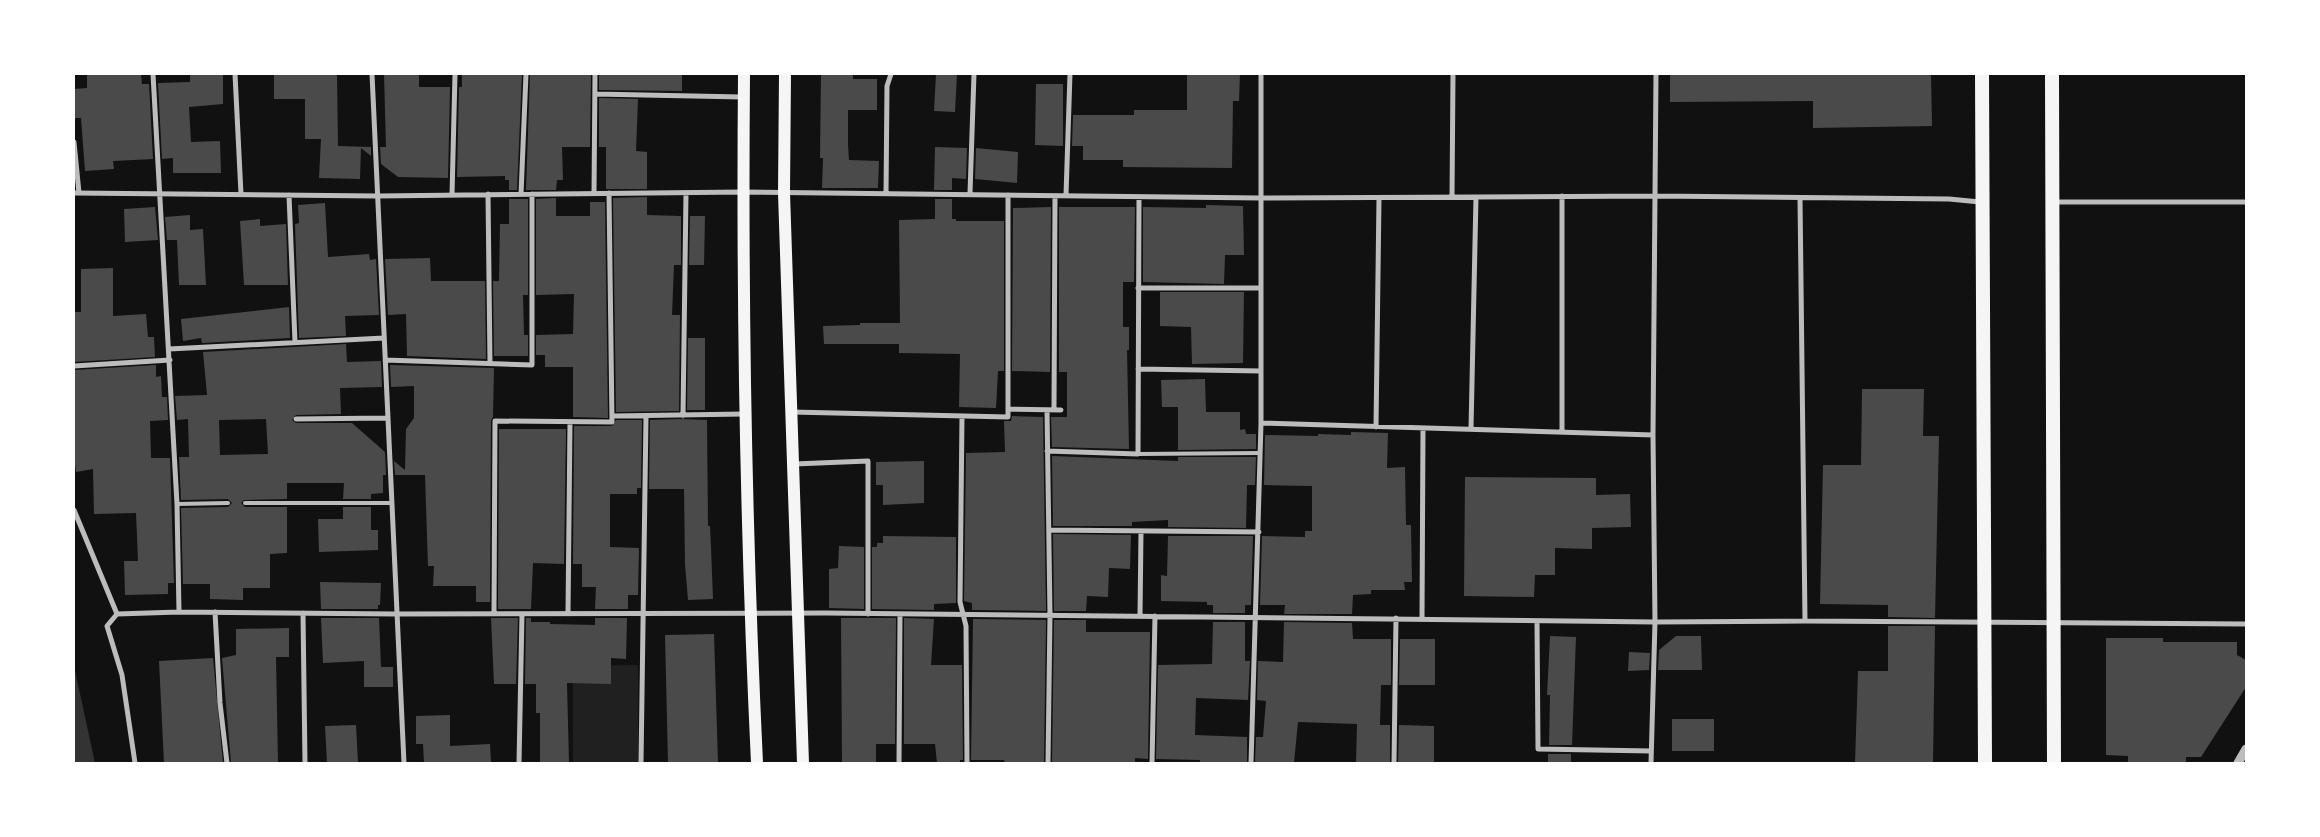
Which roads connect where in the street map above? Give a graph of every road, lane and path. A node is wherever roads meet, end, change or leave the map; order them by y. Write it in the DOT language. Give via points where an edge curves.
graph roads {
  1 [pos="152,74"];
  2 [pos="235,74"];
  3 [pos="372,74"];
  4 [pos="454,74"];
  5 [pos="526,74"];
  6 [pos="595,74"];
  7 [pos="744,74"];
  8 [pos="785,74"];
  9 [pos="891,74"];
  10 [pos="974,74"];
  11 [pos="1070,74"];
  12 [pos="1261,74"];
  13 [pos="1453,74"];
  14 [pos="1656,74"];
  15 [pos="1982,74"];
  16 [pos="2052,74"];
  17 [pos="595,94"];
  18 [pos="744,97"];
  19 [pos="74,142"];
  20 [pos="686,192"];
  21 [pos="743,192"];
  22 [pos="76,193"];
  23 [pos="610,193"];
  24 [pos="784,193"];
  25 [pos="970,193"];
  26 [pos="158,194"];
  27 [pos="241,194"];
  28 [pos="488,194"];
  29 [pos="522,194"];
  30 [pos="532,194"];
  31 [pos="594,194"];
  32 [pos="886,194"];
  33 [pos="289,195"];
  34 [pos="452,195"];
  35 [pos="1008,195"];
  36 [pos="1066,195"];
  37 [pos="377,196"];
  38 [pos="1055,196"];
  39 [pos="1139,196"];
  40 [pos="1562,196"];
  41 [pos="1657,196"];
  42 [pos="1452,197"];
  43 [pos="1476,197"];
  44 [pos="1261,198"];
  45 [pos="1379,198"];
  46 [pos="1800,198"];
  47 [pos="1983,202"];
  48 [pos="2052,202"];
  49 [pos="2246,202"];
  50 [pos="1138,288"];
  51 [pos="1261,288"];
  52 [pos="384,338"];
  53 [pos="295,342"];
  54 [pos="169,349"];
  55 [pos="170,360"];
  56 [pos="385,360"];
  57 [pos="490,364"];
  58 [pos="74,366"];
  59 [pos="1138,369"];
  60 [pos="1261,371"];
  61 [pos="1008,409"];
  62 [pos="1054,409"];
  63 [pos="1046,410"];
  64 [pos="1061,410"];
  65 [pos="791,412"];
  66 [pos="746,414"];
  67 [pos="612,416"];
  68 [pos="683,416"];
  69 [pos="962,416"];
  70 [pos="646,417"];
  71 [pos="387,418"];
  72 [pos="296,419"];
  73 [pos="570,422"];
  74 [pos="1261,423"];
  75 [pos="1376,426"];
  76 [pos="1423,428"];
  77 [pos="1471,429"];
  78 [pos="1562,432"];
  79 [pos="1653,435"];
  80 [pos="1047,451"];
  81 [pos="1260,453"];
  82 [pos="1138,454"];
  83 [pos="793,464"];
  84 [pos="228,503"];
  85 [pos="245,503"];
  86 [pos="391,503"];
  87 [pos="177,504"];
  88 [pos="74,510"];
  89 [pos="1049,530"];
  90 [pos="1141,532"];
  91 [pos="1259,532"];
  92 [pos="179,612"];
  93 [pos="215,612"];
  94 [pos="303,613"];
  95 [pos="797,613"];
  96 [pos="117,614"];
  97 [pos="396,614"];
  98 [pos="494,614"];
  99 [pos="522,614"];
  100 [pos="568,614"];
  101 [pos="643,614"];
  102 [pos="750,614"];
  103 [pos="868,614"];
  104 [pos="900,614"];
  105 [pos="964,614"];
  106 [pos="1050,615"];
  107 [pos="1140,616"];
  108 [pos="1155,616"];
  109 [pos="1255,617"];
  110 [pos="1396,618"];
  111 [pos="1422,618"];
  112 [pos="1537,621"];
  113 [pos="1805,621"];
  114 [pos="1655,622"];
  115 [pos="1984,624"];
  116 [pos="2054,624"];
  117 [pos="2246,624"];
  118 [pos="2246,749"];
  119 [pos="1651,751"];
  120 [pos="135,763"];
  121 [pos="227,763"];
  122 [pos="305,763"];
  123 [pos="404,763"];
  124 [pos="519,763"];
  125 [pos="641,763"];
  126 [pos="757,763"];
  127 [pos="803,763"];
  128 [pos="899,763"];
  129 [pos="966,763"];
  130 [pos="1048,763"];
  131 [pos="1152,763"];
  132 [pos="1251,763"];
  133 [pos="1394,763"];
  134 [pos="1651,763"];
  135 [pos="1984,763"];
  136 [pos="2054,763"];
  137 [pos="2238,763"];
  1 -- 26 [label="street"];
  2 -- 27 [label="street"];
  3 -- 37 [label="street"];
  4 -- 34 [label="street"];
  5 -- 29 [label="street"];
  6 -- 17 [label="street"];
  7 -- 18 [label="main road"];
  8 -- 24 [label="main road"];
  9 -- 32 [label="street" via="887,86"];
  10 -- 25 [label="street"];
  11 -- 36 [label="street"];
  12 -- 44 [label="street"];
  13 -- 42 [label="street"];
  14 -- 41 [label="street"];
  15 -- 47 [label="highway"];
  16 -- 48 [label="highway"];
  17 -- 18 [label="street"];
  17 -- 31 [label="street"];
  18 -- 21 [label="main road"];
  19 -- 22 [label="street"];
  20 -- 21 [label="street"];
  20 -- 23 [label="street"];
  20 -- 68 [label="street"];
  21 -- 24 [label="street"];
  21 -- 66 [label="main road"];
  22 -- 26 [label="street"];
  23 -- 31 [label="street"];
  23 -- 67 [label="street"];
  24 -- 32 [label="street"];
  24 -- 65 [label="main road"];
  25 -- 32 [label="street"];
  25 -- 35 [label="street"];
  26 -- 27 [label="street"];
  26 -- 54 [label="street"];
  27 -- 33 [label="street"];
  28 -- 29 [label="street"];
  28 -- 34 [label="street"];
  28 -- 57 [label="street"];
  29 -- 30 [label="street"];
  30 -- 31 [label="street"];
  30 -- 57 [label="street" via="532,365"];
  33 -- 37 [label="street"];
  33 -- 53 [label="street"];
  34 -- 37 [label="street"];
  35 -- 38 [label="street"];
  35 -- 61 [label="street"];
  36 -- 38 [label="street"];
  36 -- 39 [label="street"];
  37 -- 52 [label="street"];
  38 -- 62 [label="street"];
  39 -- 44 [label="street"];
  39 -- 50 [label="street"];
  40 -- 41 [label="street"];
  40 -- 43 [label="street"];
  40 -- 78 [label="street"];
  41 -- 46 [label="street"];
  41 -- 79 [label="street"];
  42 -- 43 [label="street"];
  42 -- 45 [label="street"];
  43 -- 77 [label="street"];
  44 -- 45 [label="street"];
  44 -- 51 [label="street"];
  45 -- 75 [label="street"];
  46 -- 47 [label="street"];
  46 -- 113 [label="street"];
  47 -- 115 [label="highway"];
  48 -- 49 [label="street"];
  48 -- 116 [label="highway"];
  50 -- 51 [label="street"];
  50 -- 59 [label="street"];
  51 -- 60 [label="street"];
  52 -- 53 [label="street"];
  52 -- 56 [label="street"];
  53 -- 54 [label="street"];
  54 -- 55 [label="street"];
  55 -- 58 [label="street"];
  55 -- 87 [label="street"];
  56 -- 57 [label="street"];
  56 -- 71 [label="street"];
  59 -- 60 [label="street"];
  59 -- 82 [label="street"];
  60 -- 74 [label="street"];
  61 -- 63 [label="street"];
  61 -- 69 [label="street" via="1008,417"];
  62 -- 63 [label="street"];
  62 -- 64 [label="street"];
  63 -- 80 [label="street"];
  65 -- 69 [label="street"];
  65 -- 83 [label="main road"];
  66 -- 68 [label="street"];
  66 -- 102 [label="main road"];
  67 -- 70 [label="street"];
  67 -- 73 [label="street" via="612,422"];
  68 -- 70 [label="street"];
  69 -- 105 [label="street" via="960,602"];
  70 -- 101 [label="street"];
  71 -- 72 [label="street"];
  71 -- 86 [label="street"];
  73 -- 98 [label="street" via="495,421"];
  73 -- 100 [label="street"];
  74 -- 75 [label="street"];
  74 -- 81 [label="street"];
  75 -- 76 [label="street"];
  76 -- 77 [label="street"];
  76 -- 111 [label="street"];
  77 -- 78 [label="street"];
  78 -- 79 [label="street"];
  79 -- 114 [label="street"];
  80 -- 82 [label="street"];
  80 -- 89 [label="street"];
  81 -- 82 [label="lane"];
  81 -- 91 [label="street"];
  83 -- 95 [label="main road"];
  83 -- 103 [label="street" via="868,461"];
  84 -- 87 [label="lane"];
  85 -- 86 [label="lane"];
  86 -- 97 [label="street"];
  87 -- 92 [label="street"];
  88 -- 96 [label="street"];
  89 -- 90 [label="street"];
  89 -- 106 [label="street"];
  90 -- 91 [label="street"];
  90 -- 107 [label="street"];
  91 -- 109 [label="street"];
  92 -- 93 [label="street"];
  92 -- 96 [label="street"];
  93 -- 94 [label="street"];
  93 -- 121 [label="street"];
  94 -- 97 [label="street"];
  94 -- 122 [label="street"];
  95 -- 102 [label="street"];
  95 -- 103 [label="street"];
  95 -- 127 [label="main road"];
  96 -- 120 [label="street" via="107,626 122,675"];
  97 -- 98 [label="street"];
  97 -- 123 [label="street"];
  98 -- 99 [label="street"];
  99 -- 100 [label="street"];
  99 -- 124 [label="street"];
  100 -- 101 [label="street"];
  101 -- 102 [label="street"];
  101 -- 125 [label="street"];
  102 -- 126 [label="main road"];
  103 -- 104 [label="street"];
  104 -- 105 [label="street"];
  104 -- 128 [label="street"];
  105 -- 106 [label="street"];
  105 -- 129 [label="street"];
  106 -- 107 [label="street"];
  106 -- 130 [label="street"];
  107 -- 108 [label="street"];
  108 -- 109 [label="street"];
  108 -- 131 [label="street"];
  109 -- 110 [label="street"];
  109 -- 132 [label="street"];
  110 -- 111 [label="street"];
  110 -- 133 [label="street"];
  111 -- 112 [label="street"];
  112 -- 114 [label="street"];
  112 -- 119 [label="street" via="1538,749"];
  113 -- 114 [label="street"];
  113 -- 115 [label="street"];
  114 -- 119 [label="street"];
  115 -- 116 [label="street"];
  115 -- 135 [label="highway"];
  116 -- 117 [label="street"];
  116 -- 136 [label="highway"];
  118 -- 137 [label="street"];
  119 -- 134 [label="street"];
}
